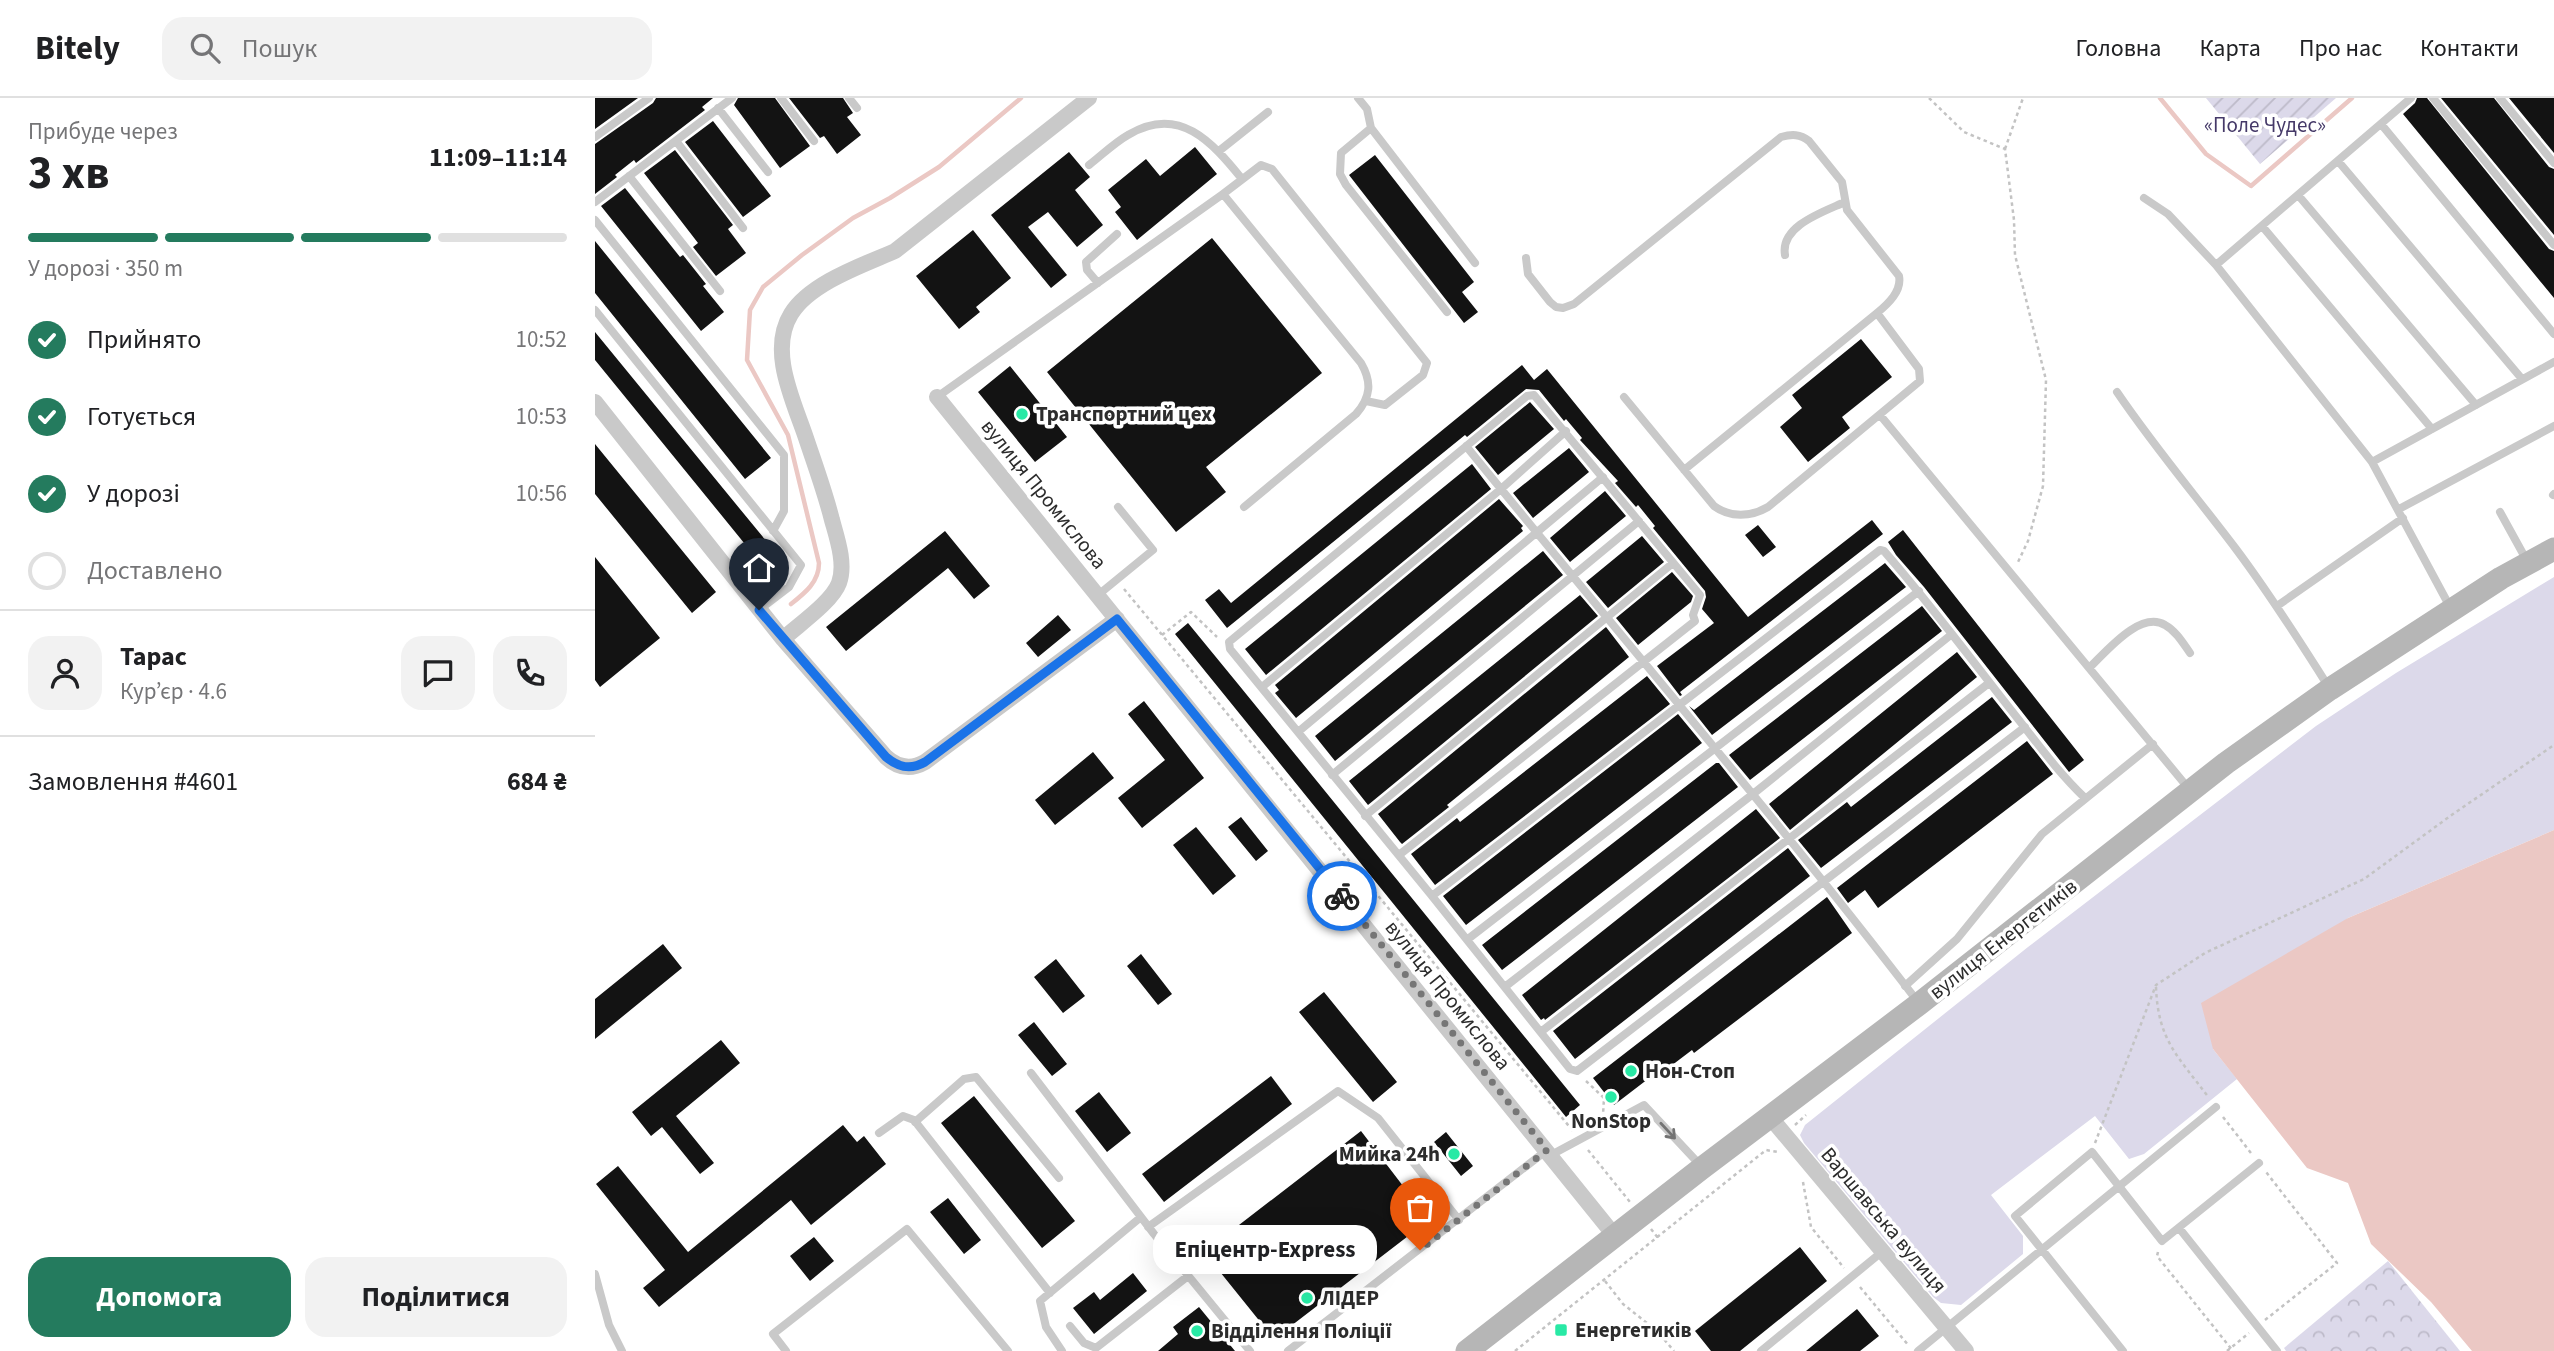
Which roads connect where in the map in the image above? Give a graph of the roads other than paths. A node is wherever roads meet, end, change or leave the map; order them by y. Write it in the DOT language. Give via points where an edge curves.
graph roads {
  1 [pos="649,98"];
  2 [pos="732,98"];
  3 [pos="781,98"];
  4 [pos="849,98"];
  5 [pos="1089,98"];
  6 [pos="1358,98"];
  7 [pos="2411,98"];
  8 [pos="2433,98"];
  9 [pos="2500,98"];
  10 [pos="719,108"];
  11 [pos="857,108"];
  12 [pos="1268,112"];
  13 [pos="2381,124"];
  14 [pos="1371,128"];
  15 [pos="595,137"];
  16 [pos="676,141"];
  17 [pos="814,141"];
  18 [pos="1220,151"];
  19 [pos="2338,161"];
  20 [pos="2554,163"];
  21 [pos="1089,165"];
  22 [pos="768,172"];
  23 [pos="629,176"];
  24 [pos="1242,178"];
  25 [pos="1223,194"];
  26 [pos="2298,195"];
  27 [pos="2144,198"];
  28 [pos="595,201"];
  29 [pos="1845,202"];
  30 [pos="595,220"];
  31 [pos="2262,226"];
  32 [pos="743,228"];
  33 [pos="1117,234"];
  34 [pos="2554,245"];
  35 [pos="1785,256"];
  36 [pos="1526,258"];
  37 [pos="1475,263"];
  38 [pos="2216,265"];
  39 [pos="1098,283"];
  40 [pos="720,291"];
  41 [pos="595,310"];
  42 [pos="1447,312"];
  43 [pos="1877,313"];
  44 [pos="2554,334"];
  45 [pos="2554,362"];
  46 [pos="2522,379"];
  47 [pos="2117,392"];
  48 [pos="937,397"];
  49 [pos="1624,397"];
  50 [pos="1366,401"];
  51 [pos="595,402"];
  52 [pos="2476,405"];
  53 [pos="1880,415"];
  54 [pos="2554,426"];
  55 [pos="2432,429"];
  56 [pos="1566,431"];
  57 [pos="1466,446"];
  58 [pos="2372,462"];
  59 [pos="1684,470"];
  60 [pos="1603,477"];
  61 [pos="1501,489"];
  62 [pos="1118,507"];
  63 [pos="1244,507"];
  64 [pos="2399,509"];
  65 [pos="2500,512"];
  66 [pos="2403,518"];
  67 [pos="1639,521"];
  68 [pos="773,531"];
  69 [pos="1535,532"];
  70 [pos="2554,549"];
  71 [pos="2528,562"];
  72 [pos="1673,563"];
  73 [pos="1572,577"];
  74 [pos="1919,591"];
  75 [pos="1098,595"];
  76 [pos="2277,606"];
  77 [pos="2451,609"];
  78 [pos="759,610"];
  79 [pos="1606,618"];
  80 [pos="1117,619"];
  81 [pos="1952,634"];
  82 [pos="783,639"];
  83 [pos="2190,653"];
  84 [pos="1643,662"];
  85 [pos="2089,667"];
  86 [pos="1989,683"];
  87 [pos="1262,687"];
  88 [pos="2330,689"];
  89 [pos="1681,705"];
  90 [pos="2025,727"];
  91 [pos="1297,732"];
  92 [pos="2153,744"];
  93 [pos="1716,749"];
  94 [pos="1332,775"];
  95 [pos="2191,791"];
  96 [pos="1753,794"];
  97 [pos="2085,798"];
  98 [pos="1365,816"];
  99 [pos="1789,837"];
  100 [pos="1399,855"];
  101 [pos="1824,881"];
  102 [pos="1432,896"];
  103 [pos="1468,939"];
  104 [pos="1506,986"];
  105 [pos="1912,995"];
  106 [pos="1542,1031"];
  107 [pos="1031,1073"];
  108 [pos="2216,1107"];
  109 [pos="915,1122"];
  110 [pos="1777,1126"];
  111 [pos="879,1133"];
  112 [pos="1549,1153"];
  113 [pos="2259,1163"];
  114 [pos="1702,1168"];
  115 [pos="1059,1178"];
  116 [pos="2119,1186"];
  117 [pos="1141,1217"];
  118 [pos="1458,1220"];
  119 [pos="1148,1227"];
  120 [pos="2179,1228"];
  121 [pos="1614,1236"];
  122 [pos="2042,1250"];
  123 [pos="1883,1251"];
  124 [pos="595,1275"];
  125 [pos="1188,1276"];
  126 [pos="1050,1293"];
  127 [pos="1070,1326"];
  128 [pos="1947,1328"];
  129 [pos="622,1351"];
  130 [pos="786,1351"];
  131 [pos="1008,1351"];
  132 [pos="1062,1351"];
  133 [pos="1250,1351"];
  134 [pos="1288,1351"];
  135 [pos="1467,1351"];
  136 [pos="1761,1351"];
  137 [pos="1918,1351"];
  138 [pos="1966,1351"];
  139 [pos="2123,1351"];
  140 [pos="2277,1351"];
  1 -- 15 [label="lane"];
  2 -- 10 [label="lane"];
  3 -- 17 [label="lane"];
  4 -- 11 [label="lane"];
  5 -- 82 [label="street" via="895,251 823,285 791,314 783,338 785,372 831,514 841,567 834,592"];
  6 -- 14 [label="lane" via="1367,109"];
  7 -- 13 [label="lane"];
  8 -- 34 [label="lane"];
  9 -- 20 [label="lane"];
  10 -- 16 [label="lane"];
  10 -- 22 [label="lane"];
  12 -- 18 [label="lane"];
  13 -- 19 [label="lane"];
  13 -- 44 [label="lane"];
  14 -- 37 [label="lane"];
  14 -- 42 [label="lane" via="1341,153 1340,174"];
  16 -- 23 [label="lane"];
  16 -- 32 [label="lane"];
  18 -- 21 [label="lane" via="1193,131 1160,125 1128,135"];
  18 -- 24 [label="lane"];
  19 -- 26 [label="lane"];
  19 -- 46 [label="lane"];
  23 -- 28 [label="lane"];
  23 -- 40 [label="lane"];
  24 -- 25 [label="lane"];
  24 -- 50 [label="lane" via="1261,165 1272,169 1425,358 1423,374 1385,405"];
  25 -- 39 [label="lane"];
  25 -- 50 [label="lane" via="1361,363 1369,384"];
  26 -- 31 [label="lane"];
  26 -- 52 [label="lane"];
  27 -- 38 [label="lane" via="2168,214"];
  29 -- 35 [label="lane" via="1808,220 1789,236"];
  29 -- 36 [label="lane" via="1842,182 1809,141 1792,134 1781,137 1574,304 1563,308 1550,302 1528,274"];
  29 -- 43 [label="lane" via="1901,279"];
  30 -- 68 [label="lane" via="785,454 784,511"];
  31 -- 38 [label="lane"];
  31 -- 55 [label="lane"];
  33 -- 39 [label="lane" via="1086,262"];
  38 -- 58 [label="lane"];
  39 -- 48 [label="lane"];
  41 -- 68 [label="lane"];
  43 -- 53 [label="lane" via="1921,375 1917,386"];
  43 -- 59 [label="lane"];
  45 -- 46 [label="lane"];
  46 -- 52 [label="lane"];
  47 -- 76 [label="lane"];
  48 -- 75 [label="street, вулиця Промислова"];
  49 -- 59 [label="lane"];
  50 -- 63 [label="lane"];
  51 -- 78 [label="street"];
  52 -- 55 [label="lane"];
  53 -- 59 [label="lane" via="1757,513 1736,515 1719,510"];
  53 -- 85 [label="lane"];
  54 -- 64 [label="lane"];
  55 -- 58 [label="lane"];
  56 -- 57 [label="lane" via="1530,394"];
  56 -- 60 [label="lane"];
  56 -- 61 [label="lane"];
  57 -- 61 [label="lane"];
  57 -- 87 [label="lane" via="1231,639 1228,646"];
  58 -- 64 [label="lane"];
  60 -- 67 [label="lane"];
  60 -- 69 [label="lane"];
  61 -- 69 [label="lane"];
  61 -- 87 [label="lane"];
  62 -- 75 [label="lane" via="1153,550"];
  64 -- 66 [label="lane"];
  65 -- 71 [label="lane"];
  66 -- 76 [label="lane"];
  66 -- 77 [label="lane"];
  67 -- 72 [label="lane"];
  67 -- 73 [label="lane"];
  68 -- 78 [label="lane" via="801,565 789,587"];
  69 -- 73 [label="lane"];
  69 -- 91 [label="lane"];
  70 -- 71 [label="main road, вулиця Енергетиків"];
  71 -- 77 [label="main road, вулиця Енергетиків"];
  72 -- 79 [label="lane"];
  72 -- 84 [label="lane" via="1700,595 1695,621"];
  73 -- 79 [label="lane"];
  73 -- 94 [label="lane"];
  74 -- 81 [label="lane"];
  74 -- 89 [label="lane" via="1884,551 1876,551"];
  74 -- 93 [label="lane"];
  75 -- 80 [label="street, вулиця Промислова"];
  76 -- 88 [label="lane"];
  77 -- 88 [label="main road, вулиця Енергетиків"];
  78 -- 82 [label="street"];
  79 -- 84 [label="lane"];
  79 -- 98 [label="lane"];
  80 -- 82 [label="street" via="912,768 898,766 886,757"];
  80 -- 112 [label="street, вулиця Промислова"];
  81 -- 86 [label="lane"];
  81 -- 96 [label="lane"];
  83 -- 85 [label="lane" via="2170,628 2148,621 2128,632"];
  84 -- 89 [label="lane"];
  84 -- 100 [label="lane"];
  85 -- 92 [label="lane"];
  86 -- 90 [label="lane"];
  86 -- 99 [label="lane"];
  87 -- 91 [label="lane"];
  88 -- 95 [label="main road, вулиця Енергетиків"];
  89 -- 93 [label="lane"];
  89 -- 102 [label="lane"];
  90 -- 97 [label="lane" via="2059,773"];
  90 -- 101 [label="lane"];
  91 -- 94 [label="lane"];
  92 -- 95 [label="lane"];
  92 -- 97 [label="lane"];
  93 -- 96 [label="lane"];
  93 -- 103 [label="lane"];
  94 -- 98 [label="lane"];
  95 -- 105 [label="main road, вулиця Енергетиків"];
  96 -- 99 [label="lane"];
  96 -- 104 [label="lane"];
  97 -- 105 [label="lane" via="2042,834"];
  98 -- 100 [label="lane"];
  99 -- 101 [label="lane"];
  99 -- 106 [label="lane"];
  100 -- 102 [label="lane"];
  101 -- 105 [label="lane"];
  101 -- 106 [label="lane" via="1580,1070 1574,1071"];
  102 -- 103 [label="lane"];
  103 -- 104 [label="lane"];
  104 -- 106 [label="lane"];
  105 -- 110 [label="main road, вулиця Енергетиків"];
  107 -- 117 [label="lane"];
  108 -- 116 [label="lane"];
  109 -- 111 [label="lane" via="902,1116"];
  109 -- 115 [label="lane" via="964,1079 976,1077"];
  109 -- 126 [label="lane"];
  110 -- 114 [label="main road, вулиця Енергетиків"];
  110 -- 123 [label="street, Варшавська вулиця"];
  112 -- 114 [label="lane, one-way" via="1644,1105"];
  112 -- 118 [label="lane"];
  112 -- 121 [label="street, вулиця Промислова"];
  113 -- 120 [label="lane"];
  114 -- 121 [label="main road, вулиця Енергетиків"];
  116 -- 120 [label="lane" via="2162,1241"];
  116 -- 122 [label="lane"];
  116 -- 122 [label="lane" via="2092,1153 2015,1216"];
  117 -- 119 [label="lane"];
  117 -- 126 [label="lane"];
  118 -- 119 [label="lane" via="1378,1118 1338,1091"];
  118 -- 134 [label="lane"];
  119 -- 125 [label="lane"];
  120 -- 140 [label="lane"];
  121 -- 135 [label="main road, вулиця Енергетиків"];
  122 -- 128 [label="lane"];
  122 -- 139 [label="lane"];
  123 -- 128 [label="street, Варшавська вулиця"];
  123 -- 136 [label="lane"];
  124 -- 129 [label="lane" via="609,1325"];
  125 -- 127 [label="lane" via="1096,1348 1084,1343"];
  125 -- 133 [label="lane"];
  126 -- 132 [label="lane" via="1039,1301 1046,1326"];
  128 -- 137 [label="lane"];
  128 -- 138 [label="street, Варшавська вулиця"];
  130 -- 131 [label="lane" via="773,1334 907,1228"];
}
